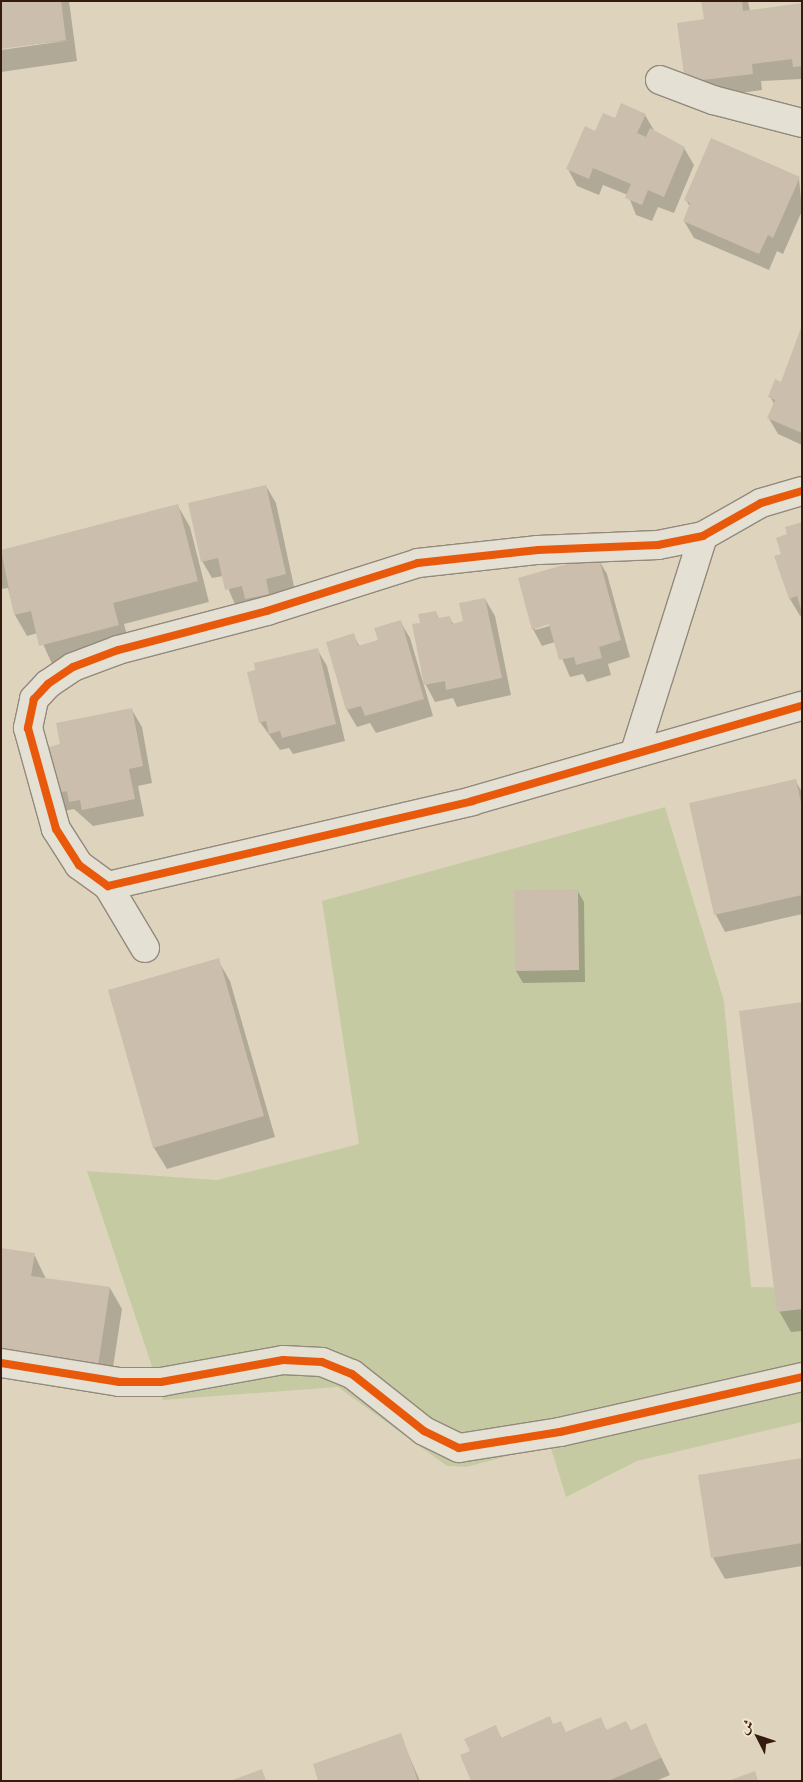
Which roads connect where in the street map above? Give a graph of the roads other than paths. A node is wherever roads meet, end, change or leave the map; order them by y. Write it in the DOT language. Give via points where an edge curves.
graph roads {
  1 [pos="660,80"];
  2 [pos="802,123"];
  3 [pos="802,491"];
  4 [pos="703,536"];
  5 [pos="802,706"];
  6 [pos="635,752"];
  7 [pos="108,886"];
  8 [pos="145,948"];
  9 [pos="1,1363"];
  10 [pos="802,1377"];
  1 -- 2 [label="street" via="713,100"];
  3 -- 4 [label="street" via="761,503"];
  4 -- 6 [label="street"];
  4 -- 7 [label="street" via="658,545 538,550 418,563 73,667 34,699 28,728 56,829 79,865"];
  5 -- 6 [label="street"];
  6 -- 7 [label="street" via="472,801"];
  7 -- 8 [label="street"];
  9 -- 10 [label="street" via="119,1382 161,1382 282,1360 322,1362 352,1374 424,1431 458,1448 560,1432"];
}
